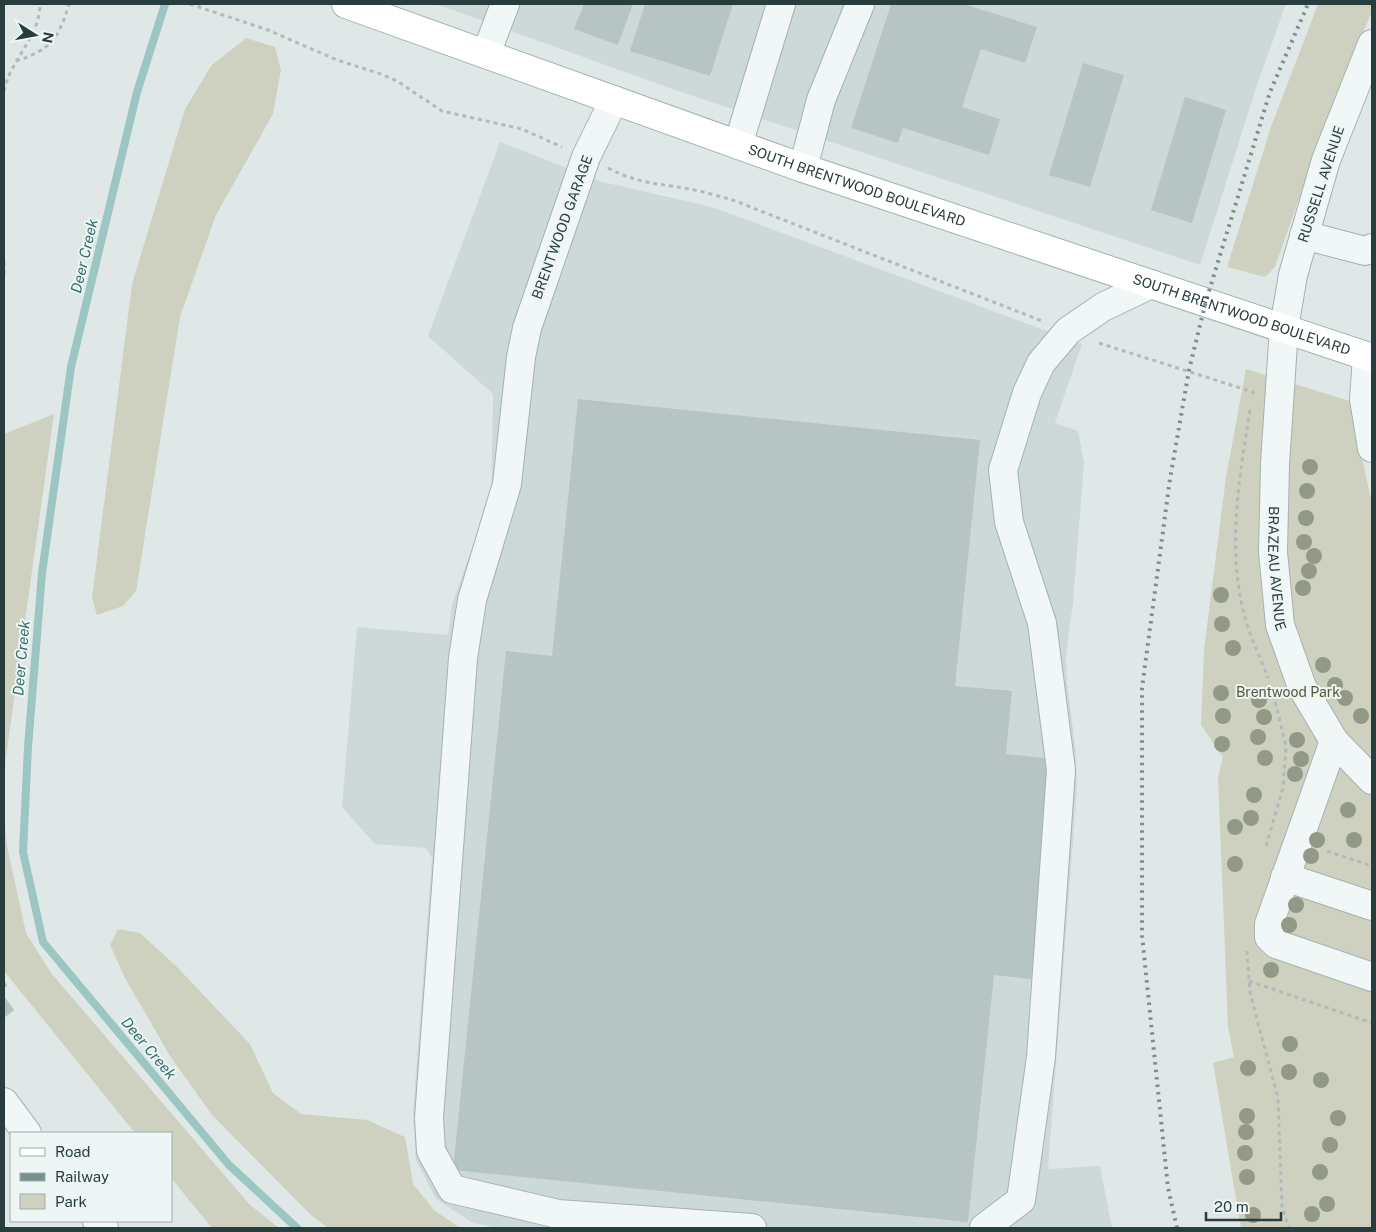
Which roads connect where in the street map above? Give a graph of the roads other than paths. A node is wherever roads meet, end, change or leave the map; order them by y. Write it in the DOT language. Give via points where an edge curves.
graph roads {
  1 [pos="346,4"];
  2 [pos="504,4"];
  3 [pos="781,4"];
  4 [pos="860,4"];
  5 [pos="375,9"];
  6 [pos="1372,44"];
  7 [pos="486,54"];
  8 [pos="614,100"];
  9 [pos="738,145"];
  10 [pos="803,168"];
  11 [pos="1304,235"];
  12 [pos="1370,251"];
  13 [pos="1151,284"];
  14 [pos="1284,328"];
  15 [pos="1370,358"];
  16 [pos="1372,448"];
  17 [pos="1334,741"];
  18 [pos="1372,780"];
  19 [pos="1285,877"];
  20 [pos="1372,906"];
  21 [pos="1372,978"];
  22 [pos="4,1102"];
  23 [pos="26,1132"];
  24 [pos="752,1228"];
  25 [pos="984,1228"];
  1 -- 5 [label="main road, SOUTH BRENTWOOD BOULEVARD"];
  2 -- 7 [label="street"];
  3 -- 9 [label="street"];
  4 -- 10 [label="street" via="821,100"];
  5 -- 7 [label="main road, SOUTH BRENTWOOD BOULEVARD"];
  6 -- 11 [label="street, RUSSELL AVENUE" via="1326,160"];
  7 -- 8 [label="main road, SOUTH BRENTWOOD BOULEVARD"];
  8 -- 9 [label="main road, SOUTH BRENTWOOD BOULEVARD"];
  8 -- 24 [label="street, BRENTWOOD GARAGE" via="586,157 527,328 507,484 472,600 462,658 429,1118 431,1151 452,1189 558,1214"];
  9 -- 10 [label="main road, SOUTH BRENTWOOD BOULEVARD"];
  10 -- 13 [label="main road, SOUTH BRENTWOOD BOULEVARD"];
  11 -- 12 [label="street"];
  11 -- 14 [label="street, RUSSELL AVENUE"];
  13 -- 14 [label="main road, SOUTH BRENTWOOD BOULEVARD"];
  13 -- 25 [label="street" via="1103,307 1068,331 1041,363 1027,393 1003,470 1009,522 1042,623 1062,770 1041,1056 1022,1200"];
  14 -- 15 [label="main road, SOUTH BRENTWOOD BOULEVARD"];
  14 -- 17 [label="street, BRAZEAU AVENUE" via="1273,552 1280,626 1302,687"];
  15 -- 16 [label="street" via="1364,399"];
  17 -- 18 [label="street, BRAZEAU AVENUE"];
  17 -- 19 [label="street"];
  19 -- 20 [label="street"];
  19 -- 21 [label="street" via="1269,924 1269,937 1276,944"];
  22 -- 23 [label="street"];
}
